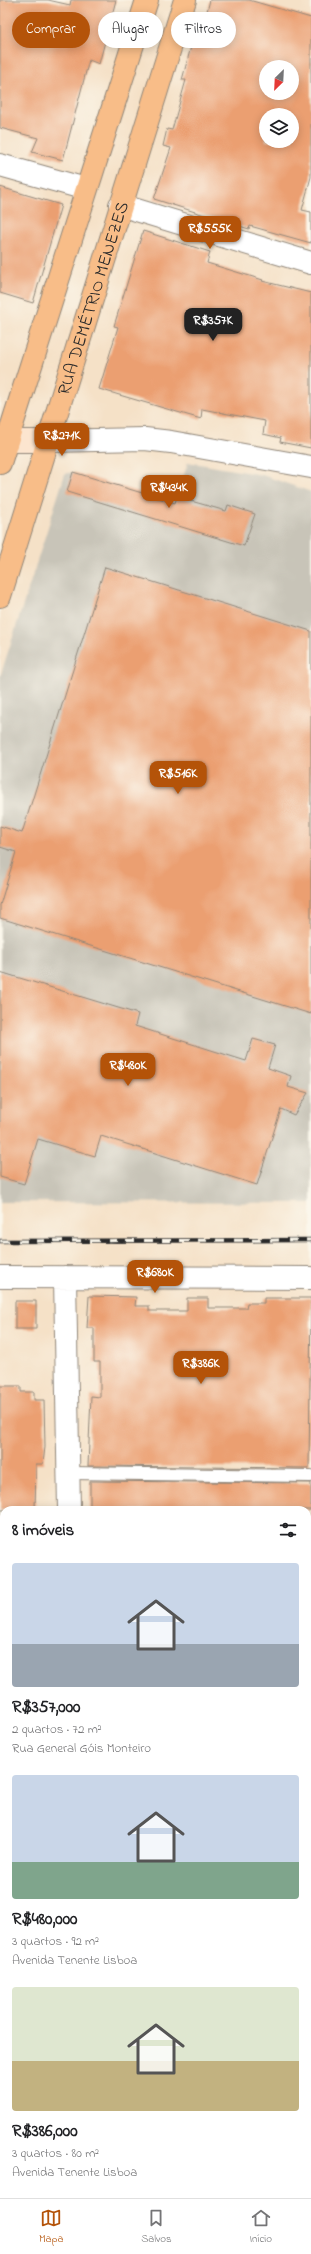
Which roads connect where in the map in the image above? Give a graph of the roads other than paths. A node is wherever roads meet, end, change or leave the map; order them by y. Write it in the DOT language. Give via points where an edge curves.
graph roads {
  1 [pos="147,0"];
  2 [pos="185,0"];
  3 [pos="0,165"];
  4 [pos="86,189"];
  5 [pos="120,205"];
  6 [pos="311,263"];
  7 [pos="3,441"];
  8 [pos="47,441"];
  9 [pos="0,464"];
  10 [pos="311,467"];
  11 [pos="0,596"];
  12 [pos="0,1277"];
  13 [pos="65,1277"];
  14 [pos="311,1278"];
  15 [pos="69,1473"];
  16 [pos="311,1476"];
  17 [pos="69,1506"];
  1 -- 4 [label="main road, RUA DEMÉTRIO MENEZES"];
  2 -- 5 [label="main road, RUA DEMÉTRIO MENEZES"];
  3 -- 4 [label="street"];
  4 -- 7 [label="main road, RUA DEMÉTRIO MENEZES"];
  5 -- 6 [label="street"];
  5 -- 8 [label="main road, RUA DEMÉTRIO MENEZES"];
  7 -- 8 [label="main road"];
  7 -- 9 [label="main road, RUA DEMÉTRIO MENEZES"];
  8 -- 10 [label="street" via="152,440"];
  8 -- 11 [label="main road, RUA DEMÉTRIO MENEZES"];
  12 -- 13 [label="street"];
  13 -- 14 [label="street"];
  13 -- 15 [label="street"];
  15 -- 16 [label="lane"];
  15 -- 17 [label="street"];
}
